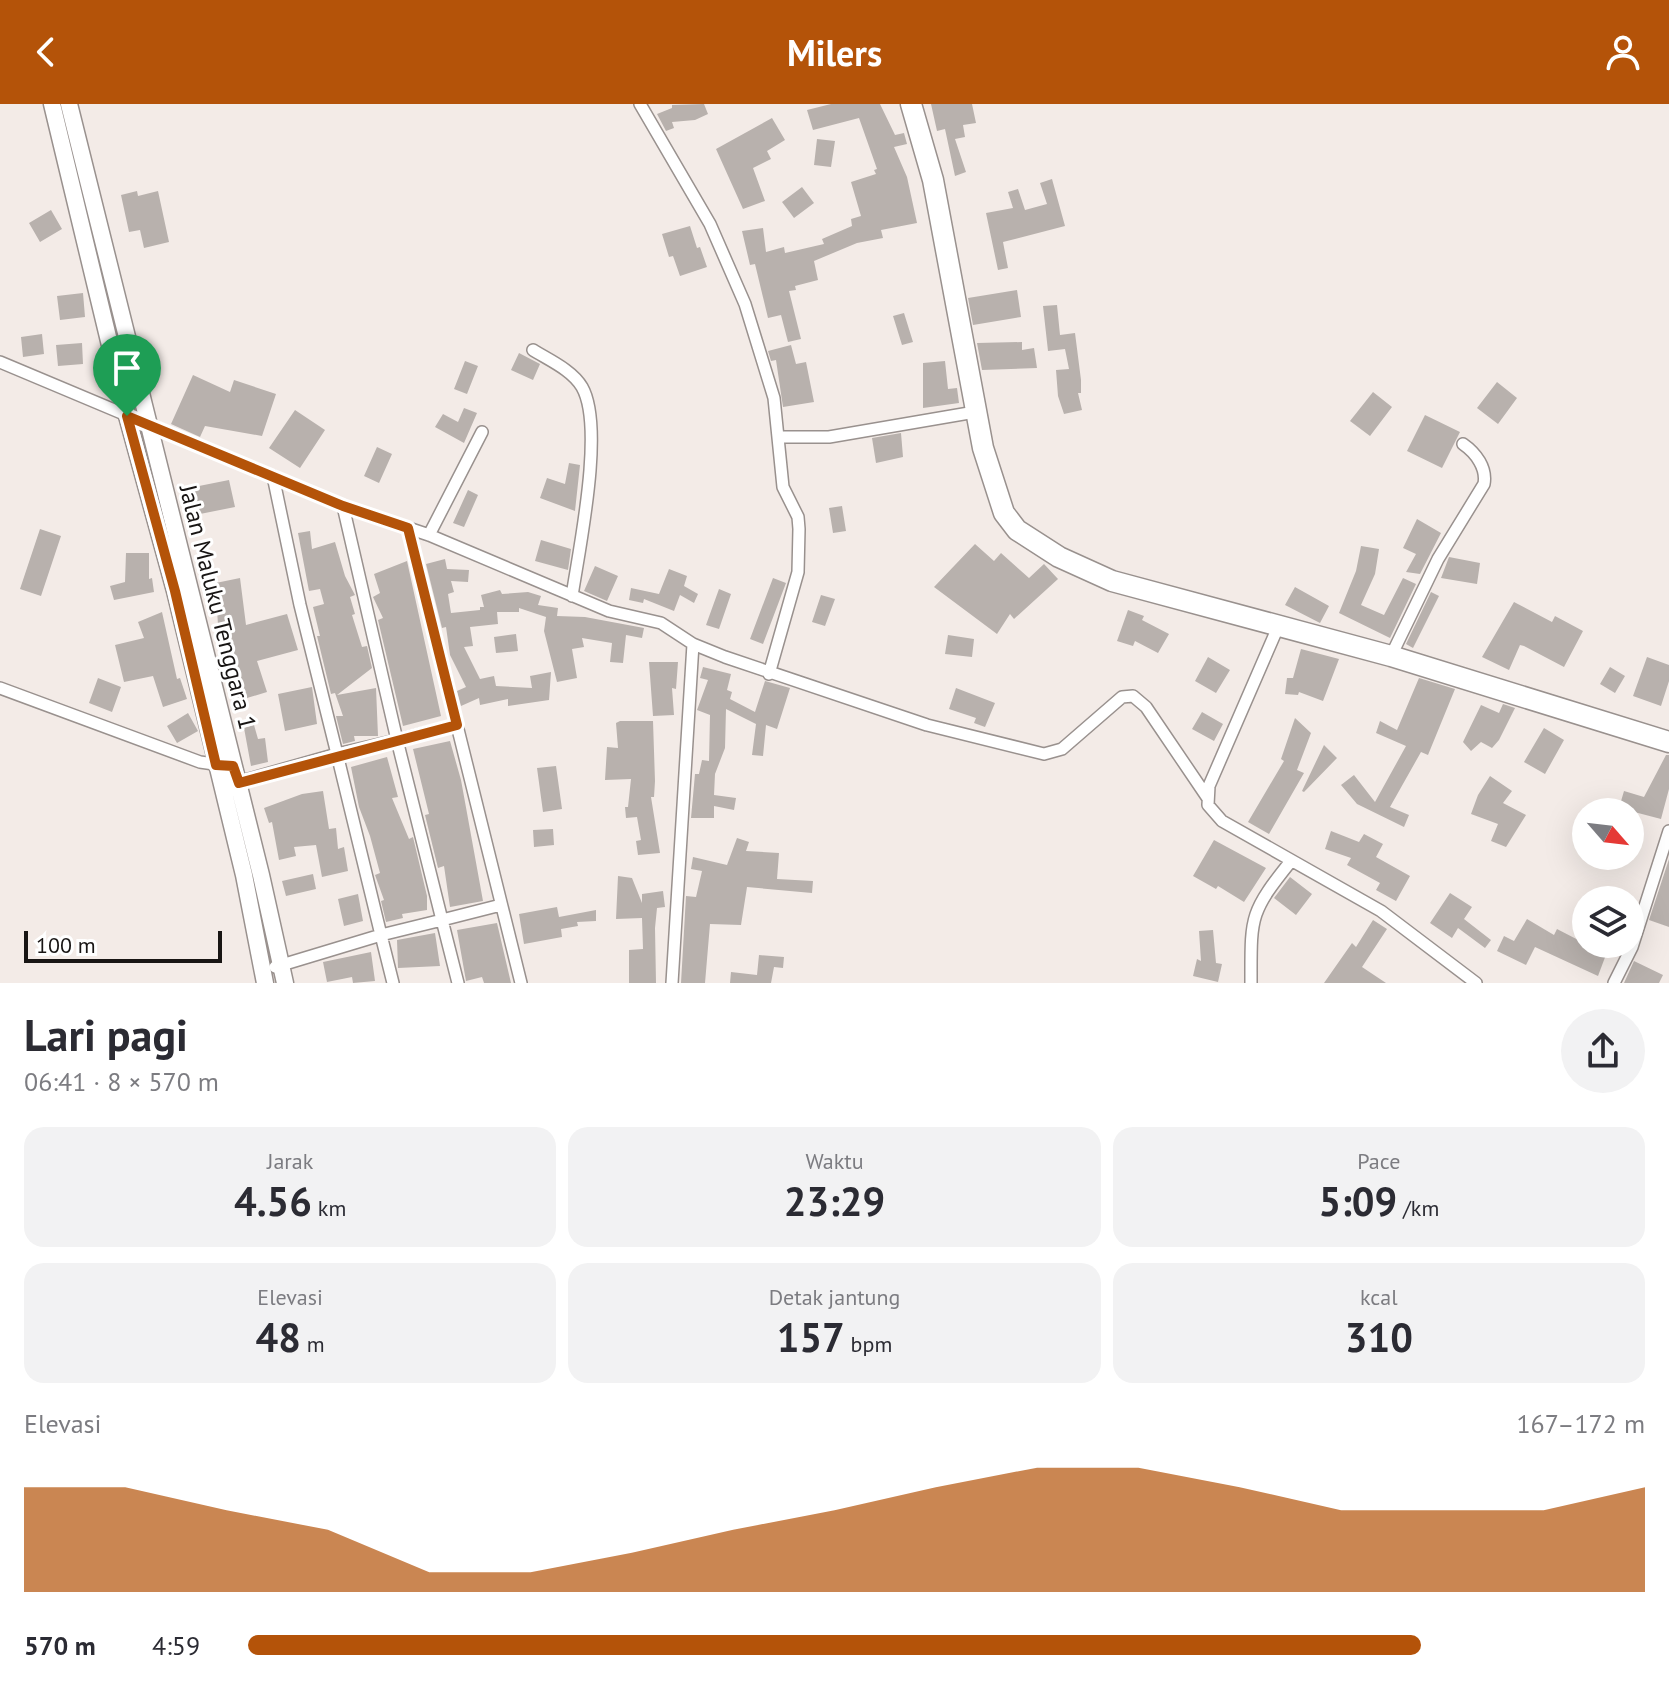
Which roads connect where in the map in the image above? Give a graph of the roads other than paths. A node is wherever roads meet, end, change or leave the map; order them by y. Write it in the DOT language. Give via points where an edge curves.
graph roads {
  1 [pos="52,104"];
  2 [pos="69,104"];
  3 [pos="640,104"];
  4 [pos="911,104"];
  5 [pos="533,350"];
  6 [pos="0,362"];
  7 [pos="975,412"];
  8 [pos="127,416"];
  9 [pos="148,424"];
  10 [pos="482,432"];
  11 [pos="780,437"];
  12 [pos="1463,444"];
  13 [pos="273,476"];
  14 [pos="343,506"];
  15 [pos="408,528"];
  16 [pos="429,535"];
  17 [pos="572,596"];
  18 [pos="1278,627"];
  19 [pos="693,644"];
  20 [pos="1391,656"];
  21 [pos="769,674"];
  22 [pos="0,688"];
  23 [pos="457,725"];
  24 [pos="397,740"];
  25 [pos="1669,742"];
  26 [pos="337,754"];
  27 [pos="216,765"];
  28 [pos="233,766"];
  29 [pos="230,784"];
  30 [pos="1207,797"];
  31 [pos="1669,831"];
  32 [pos="1665,852"];
  33 [pos="1291,861"];
  34 [pos="501,905"];
  35 [pos="442,920"];
  36 [pos="381,935"];
  37 [pos="281,965"];
  38 [pos="264,977"];
  39 [pos="285,983"];
  40 [pos="393,983"];
  41 [pos="458,983"];
  42 [pos="521,983"];
  43 [pos="672,983"];
  44 [pos="1251,983"];
  45 [pos="1476,983"];
  46 [pos="1614,983"];
  1 -- 8 [label="main road, Jalan Maluku Tenggara 1"];
  2 -- 9 [label="main road, Jalan Maluku Tenggara 1"];
  3 -- 11 [label="street" via="685,177 733,274 774,398"];
  4 -- 7 [label="highway" via="933,180"];
  5 -- 17 [label="street" via="569,372 587,399 591,465"];
  6 -- 8 [label="street"];
  7 -- 11 [label="street" via="829,437"];
  7 -- 18 [label="highway" via="1004,513 1035,544 1112,581"];
  8 -- 9 [label="street"];
  8 -- 27 [label="main road, Jalan Maluku Tenggara 1"];
  9 -- 13 [label="street"];
  9 -- 28 [label="main road, Jalan Maluku Tenggara 1"];
  10 -- 16 [label="street"];
  11 -- 21 [label="street" via="783,487 799,522 799,559"];
  12 -- 20 [label="street" via="1486,475 1484,484 1438,559"];
  13 -- 14 [label="street"];
  13 -- 26 [label="street"];
  14 -- 15 [label="street"];
  14 -- 24 [label="street"];
  15 -- 16 [label="street"];
  15 -- 23 [label="street"];
  16 -- 17 [label="street"];
  17 -- 19 [label="street" via="661,623"];
  18 -- 20 [label="highway"];
  18 -- 30 [label="street"];
  19 -- 21 [label="street"];
  19 -- 43 [label="street"];
  20 -- 25 [label="highway"];
  21 -- 30 [label="street" via="927,725 1044,754 1062,749 1122,697 1133,696"];
  22 -- 27 [label="street"];
  23 -- 24 [label="street"];
  23 -- 34 [label="street"];
  24 -- 26 [label="street"];
  24 -- 35 [label="street"];
  26 -- 29 [label="street"];
  26 -- 36 [label="street"];
  27 -- 28 [label="street"];
  27 -- 29 [label="main road, Jalan Maluku Tenggara 1"];
  28 -- 29 [label="main road, Jalan Maluku Tenggara 1"];
  29 -- 37 [label="main road, Jalan Maluku Tenggara 1"];
  29 -- 38 [label="main road, Jalan Maluku Tenggara 1"];
  30 -- 33 [label="street" via="1213,814"];
  31 -- 32 [label="street"];
  32 -- 46 [label="street"];
  33 -- 44 [label="street" via="1257,905"];
  33 -- 45 [label="street" via="1381,911"];
  34 -- 35 [label="street"];
  34 -- 42 [label="street"];
  35 -- 36 [label="street"];
  35 -- 41 [label="street"];
  36 -- 37 [label="street"];
  36 -- 40 [label="street"];
  37 -- 38 [label="street"];
  37 -- 39 [label="main road, Jalan Maluku Tenggara 1"];
}
